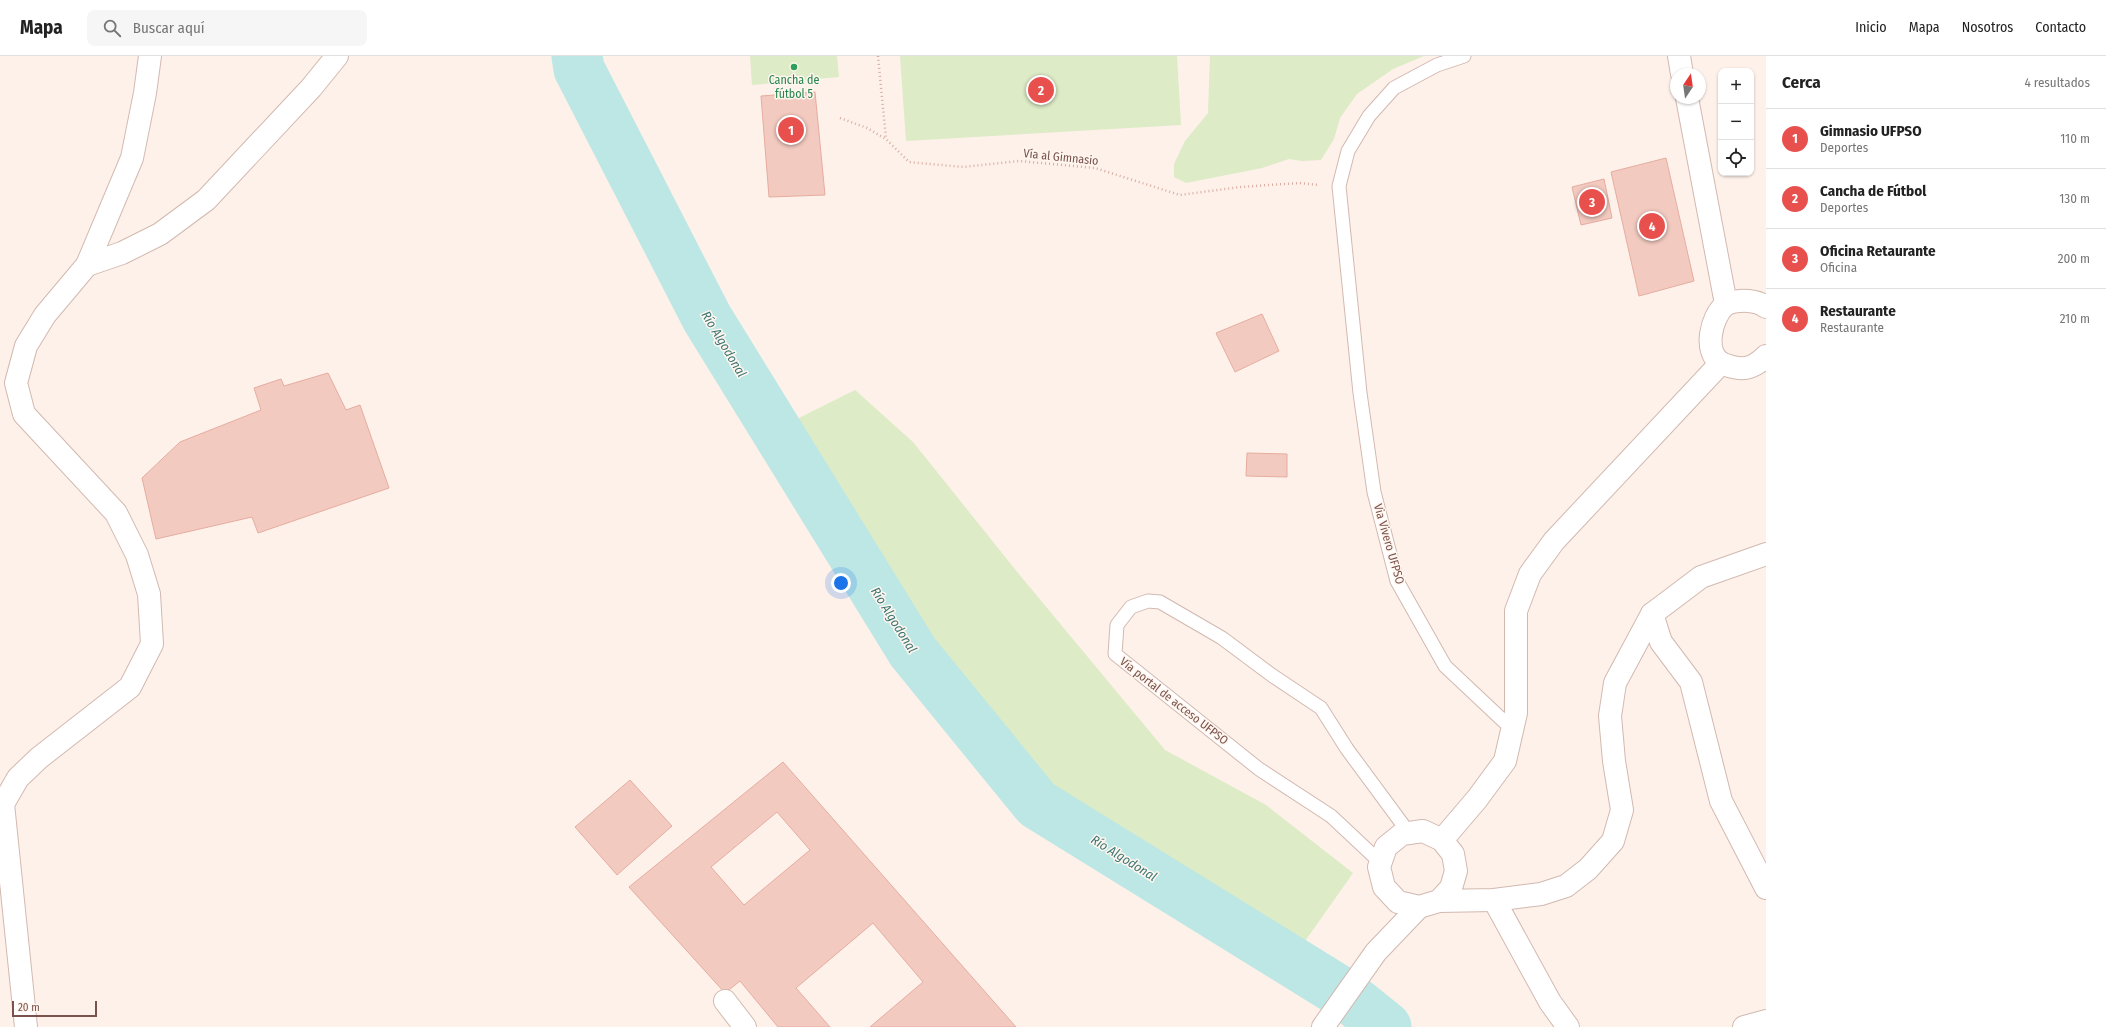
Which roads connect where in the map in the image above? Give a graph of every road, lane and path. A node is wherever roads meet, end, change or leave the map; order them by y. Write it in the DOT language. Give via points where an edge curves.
graph roads {
  1 [pos="150,56"];
  2 [pos="338,56"];
  3 [pos="878,56"];
  4 [pos="1464,56"];
  5 [pos="1679,56"];
  6 [pos="1681,68"];
  7 [pos="1688,104"];
  8 [pos="840,118"];
  9 [pos="886,139"];
  10 [pos="1340,186"];
  11 [pos="87,265"];
  12 [pos="1726,304"];
  13 [pos="1766,307"];
  14 [pos="1766,356"];
  15 [pos="1721,363"];
  16 [pos="1766,554"];
  17 [pos="1652,614"];
  18 [pos="1512,730"];
  19 [pos="1,804"];
  20 [pos="1409,833"];
  21 [pos="1442,840"];
  22 [pos="1380,862"];
  23 [pos="1766,888"];
  24 [pos="1494,900"];
  25 [pos="1429,904"];
  26 [pos="725,1001"];
  27 [pos="1766,1021"];
  28 [pos="26,1027"];
  29 [pos="745,1027"];
  30 [pos="1323,1027"];
  31 [pos="1568,1027"];
  32 [pos="1744,1027"];
  1 -- 11 [label="street" via="146,92 132,158"];
  2 -- 11 [label="street" via="206,200 160,234 122,253"];
  3 -- 9 [label="path"];
  4 -- 10 [label="lane, Via Vivero UFPSO" via="1437,65 1394,88 1369,116 1348,151"];
  5 -- 6 [label="street"];
  7 -- 12 [label="street"];
  8 -- 9 [label="path, Vía al Gimnasio" via="867,128"];
  9 -- 10 [label="path, Vía al Gimnasio" via="909,162 962,167 1019,161 1095,168 1180,194 1299,183"];
  10 -- 18 [label="lane, Via Vivero UFPSO" via="1360,393 1374,492 1397,581 1445,666"];
  11 -- 19 [label="street" via="45,315 26,346 16,383 24,414 116,513 137,555 149,594 152,644 130,687 39,758 18,778"];
  12 -- 13 [label="street" via="1752,301"];
  12 -- 15 [label="street" via="1717,314 1712,328 1711,342 1714,353"];
  14 -- 15 [label="street" via="1755,366 1738,368"];
  15 -- 18 [label="street" via="1554,541 1530,574 1516,611 1516,713"];
  16 -- 17 [label="street" via="1701,578"];
  17 -- 23 [label="street" via="1661,642 1691,682 1721,801"];
  17 -- 24 [label="street" via="1615,683 1610,716 1622,810 1613,841 1588,868 1566,886 1541,894"];
  18 -- 21 [label="street" via="1505,761"];
  19 -- 28 [label="street"];
  20 -- 21 [label="street" via="1423,831"];
  20 -- 22 [label="street" via="1402,834 1386,847"];
  20 -- 22 [label="lane, Vía portal de acceso UFPSO" via="1347,749 1321,708 1222,638 1160,602 1148,601 1131,607 1117,625 1115,654 1259,769 1331,816"];
  21 -- 25 [label="street" via="1453,854 1456,871 1451,888"];
  22 -- 25 [label="street" via="1384,887 1398,902"];
  24 -- 25 [label="street"];
  24 -- 31 [label="street" via="1550,1002"];
  25 -- 30 [label="street" via="1376,952"];
  26 -- 29 [label="street"];
  27 -- 32 [label="street"];
}
